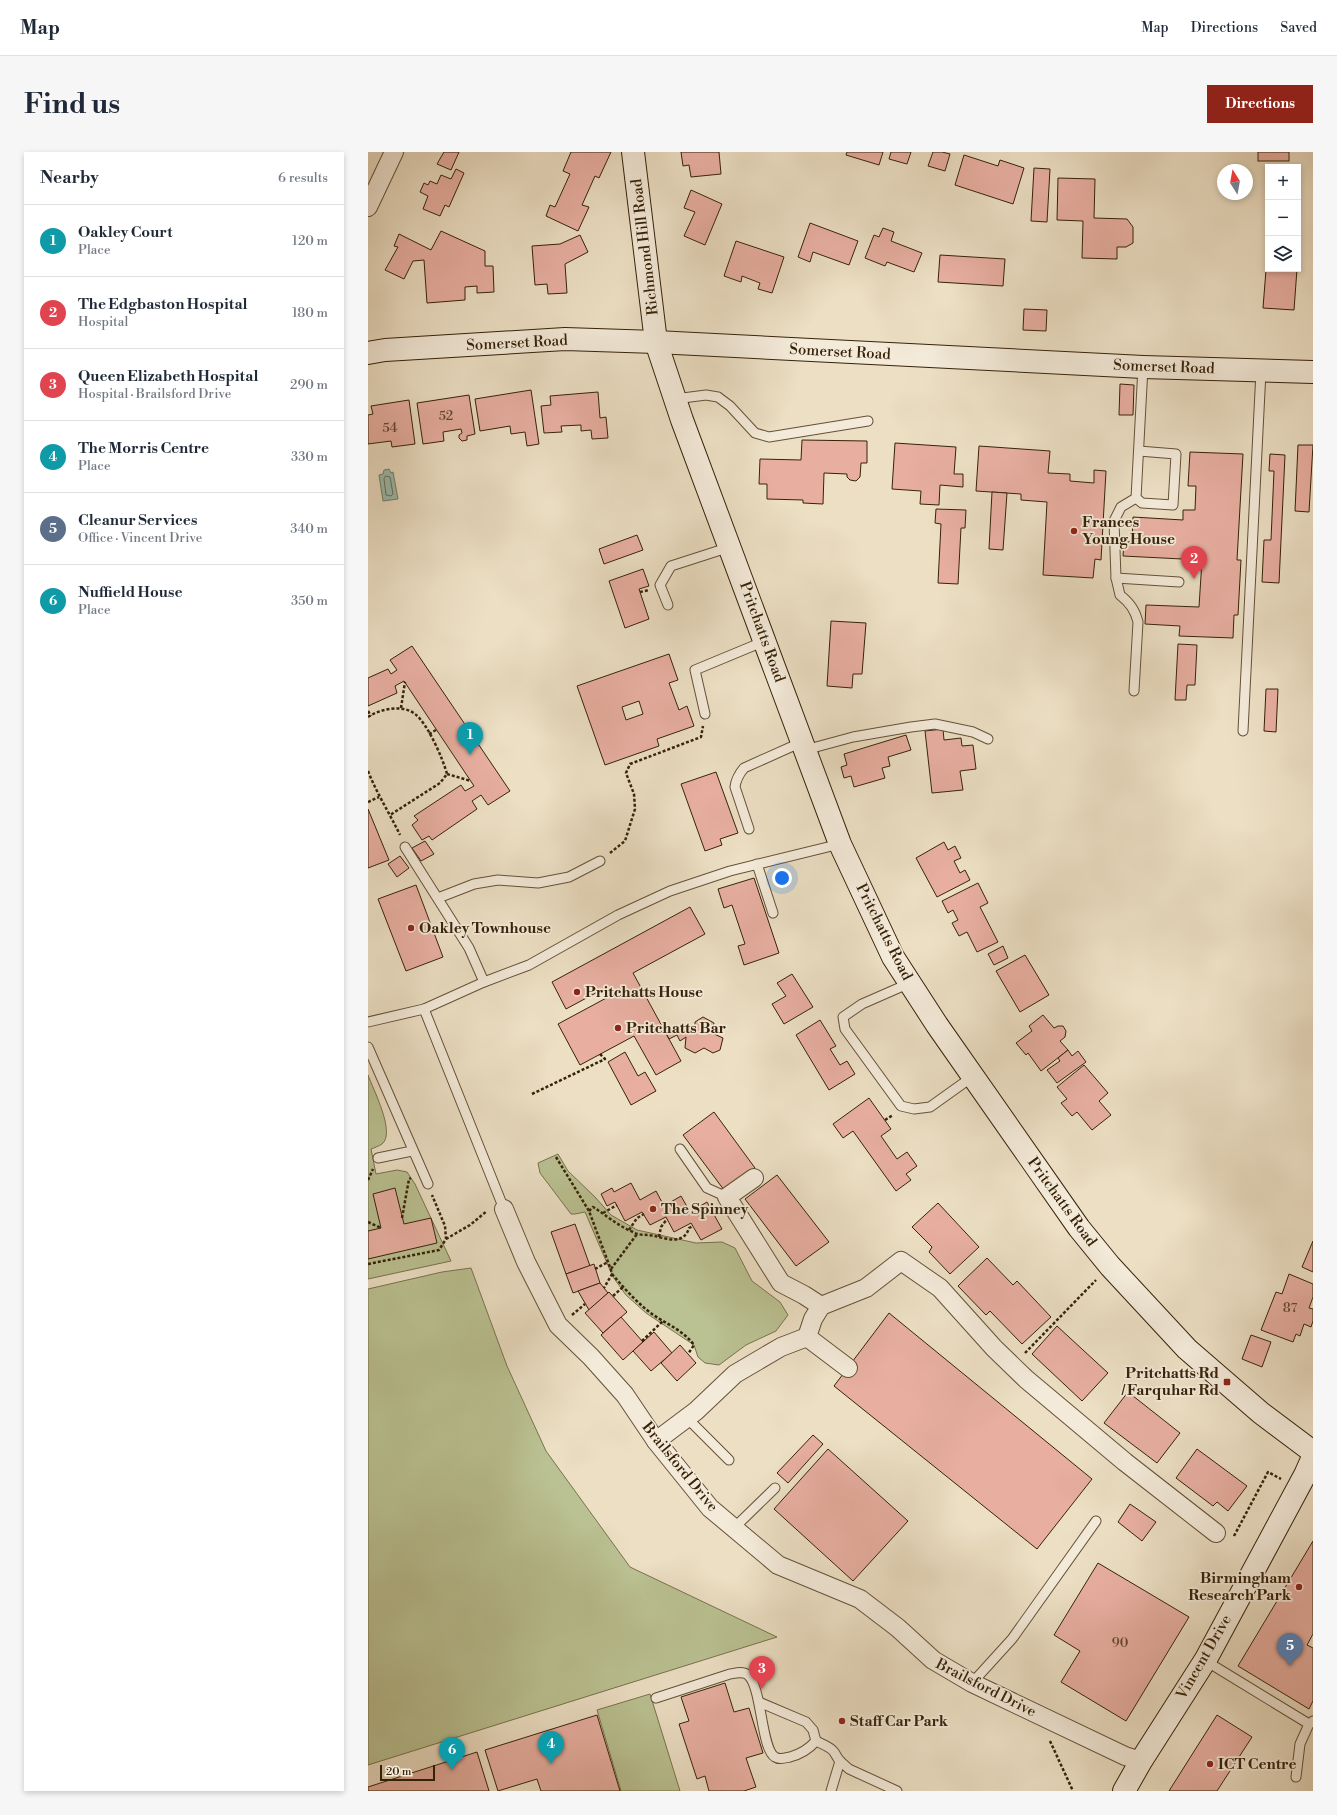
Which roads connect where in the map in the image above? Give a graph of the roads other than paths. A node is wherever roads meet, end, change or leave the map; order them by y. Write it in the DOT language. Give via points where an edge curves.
graph roads {
  1 [pos="394,152"];
  2 [pos="633,152"];
  3 [pos="368,206"];
  4 [pos="656,342"];
  5 [pos="368,353"];
  6 [pos="1143,367"];
  7 [pos="1261,371"];
  8 [pos="1313,372"];
  9 [pos="675,399"];
  10 [pos="868,421"];
  11 [pos="1139,451"];
  12 [pos="1136,498"];
  13 [pos="730,547"];
  14 [pos="1116,578"];
  15 [pos="1179,582"];
  16 [pos="668,605"];
  17 [pos="765,641"];
  18 [pos="1134,691"];
  19 [pos="705,714"];
  20 [pos="1243,731"];
  21 [pos="988,739"];
  22 [pos="803,746"];
  23 [pos="749,828"];
  24 [pos="840,844"];
  25 [pos="405,847"];
  26 [pos="600,861"];
  27 [pos="757,864"];
  28 [pos="438,898"];
  29 [pos="773,913"];
  30 [pos="484,982"];
  31 [pos="910,983"];
  32 [pos="424,1009"];
  33 [pos="368,1022"];
  34 [pos="368,1047"];
  35 [pos="972,1077"];
  36 [pos="680,1149"];
  37 [pos="412,1150"];
  38 [pos="378,1158"];
  39 [pos="754,1178"];
  40 [pos="428,1184"];
  41 [pos="727,1198"];
  42 [pos="502,1204"];
  43 [pos="821,1306"];
  44 [pos="806,1337"];
  45 [pos="848,1368"];
  46 [pos="687,1418"];
  47 [pos="656,1441"];
  48 [pos="1313,1452"];
  49 [pos="1313,1457"];
  50 [pos="729,1460"];
  51 [pos="775,1488"];
  52 [pos="1096,1521"];
  53 [pos="734,1528"];
  54 [pos="1223,1538"];
  55 [pos="1206,1659"];
  56 [pos="972,1683"];
  57 [pos="656,1698"];
  58 [pos="759,1702"];
  59 [pos="1311,1722"];
  60 [pos="816,1741"];
  61 [pos="840,1761"];
  62 [pos="1141,1761"];
  63 [pos="1296,1777"];
  64 [pos="831,1791"];
  65 [pos="897,1791"];
  66 [pos="1124,1791"];
  1 -- 3 [label="street"];
  2 -- 4 [label="street, Richmond Hill Road"];
  4 -- 5 [label="street, Somerset Road" via="565,339"];
  4 -- 6 [label="street, Somerset Road"];
  4 -- 9 [label="street, Pritchatts Road"];
  6 -- 7 [label="street, Somerset Road"];
  6 -- 11 [label="lane"];
  7 -- 8 [label="street, Somerset Road"];
  7 -- 20 [label="lane"];
  9 -- 10 [label="lane" via="706,395 718,397 755,433 769,437"];
  9 -- 13 [label="street, Pritchatts Road"];
  11 -- 12 [label="lane"];
  11 -- 12 [label="lane" via="1176,454 1173,505 1142,503"];
  12 -- 14 [label="lane" via="1121,507 1114,521"];
  13 -- 16 [label="lane" via="671,566 660,585"];
  13 -- 17 [label="street, Pritchatts Road"];
  14 -- 15 [label="lane"];
  14 -- 18 [label="lane" via="1120,595 1129,602 1138,622"];
  17 -- 19 [label="lane" via="695,670"];
  17 -- 22 [label="street, Pritchatts Road"];
  21 -- 22 [label="lane" via="973,732 935,724"];
  22 -- 23 [label="lane" via="744,768 738,774 735,787"];
  22 -- 24 [label="street, Pritchatts Road"];
  24 -- 27 [label="lane"];
  24 -- 31 [label="street, Pritchatts Road" via="893,956"];
  25 -- 28 [label="lane"];
  26 -- 28 [label="lane" via="569,877 538,883 498,880 474,884"];
  27 -- 29 [label="lane"];
  27 -- 30 [label="lane" via="670,891 618,915 529,965"];
  28 -- 30 [label="lane" via="469,948"];
  30 -- 32 [label="lane"];
  31 -- 35 [label="street, Pritchatts Road"];
  31 -- 35 [label="lane" via="862,1004 843,1017 845,1029 901,1106 914,1109 930,1107"];
  32 -- 33 [label="lane"];
  32 -- 42 [label="lane"];
  34 -- 37 [label="lane"];
  35 -- 48 [label="street, Pritchatts Road" via="1079,1228 1110,1266 1187,1349 1261,1413"];
  36 -- 41 [label="lane" via="707,1188"];
  37 -- 38 [label="lane"];
  37 -- 40 [label="lane"];
  39 -- 41 [label="street"];
  41 -- 43 [label="street" via="781,1283"];
  42 -- 47 [label="street, Brailsford Drive" via="526,1262 558,1324 625,1395"];
  43 -- 44 [label="street"];
  43 -- 54 [label="street" via="866,1288 901,1261 940,1288 1012,1366 1125,1462"];
  44 -- 45 [label="street"];
  44 -- 46 [label="street" via="781,1347 735,1374"];
  46 -- 47 [label="street"];
  46 -- 50 [label="lane"];
  47 -- 53 [label="street, Brailsford Drive" via="710,1508"];
  49 -- 55 [label="street, Vincent Drive"];
  51 -- 53 [label="lane"];
  52 -- 56 [label="lane" via="1012,1639"];
  53 -- 56 [label="street, Brailsford Drive" via="778,1565 860,1599 898,1628 933,1660"];
  55 -- 59 [label="lane"];
  55 -- 62 [label="street, Vincent Drive"];
  56 -- 62 [label="street, Brailsford Drive" via="1125,1756"];
  57 -- 58 [label="lane" via="738,1672 751,1679"];
  58 -- 60 [label="lane" via="806,1722 813,1730"];
  58 -- 60 [label="lane" via="768,1743 775,1757 798,1755"];
  59 -- 63 [label="lane" via="1300,1744"];
  60 -- 61 [label="lane" via="834,1752"];
  61 -- 64 [label="lane"];
  61 -- 65 [label="lane" via="849,1769"];
  62 -- 66 [label="street, Vincent Drive"];
}
